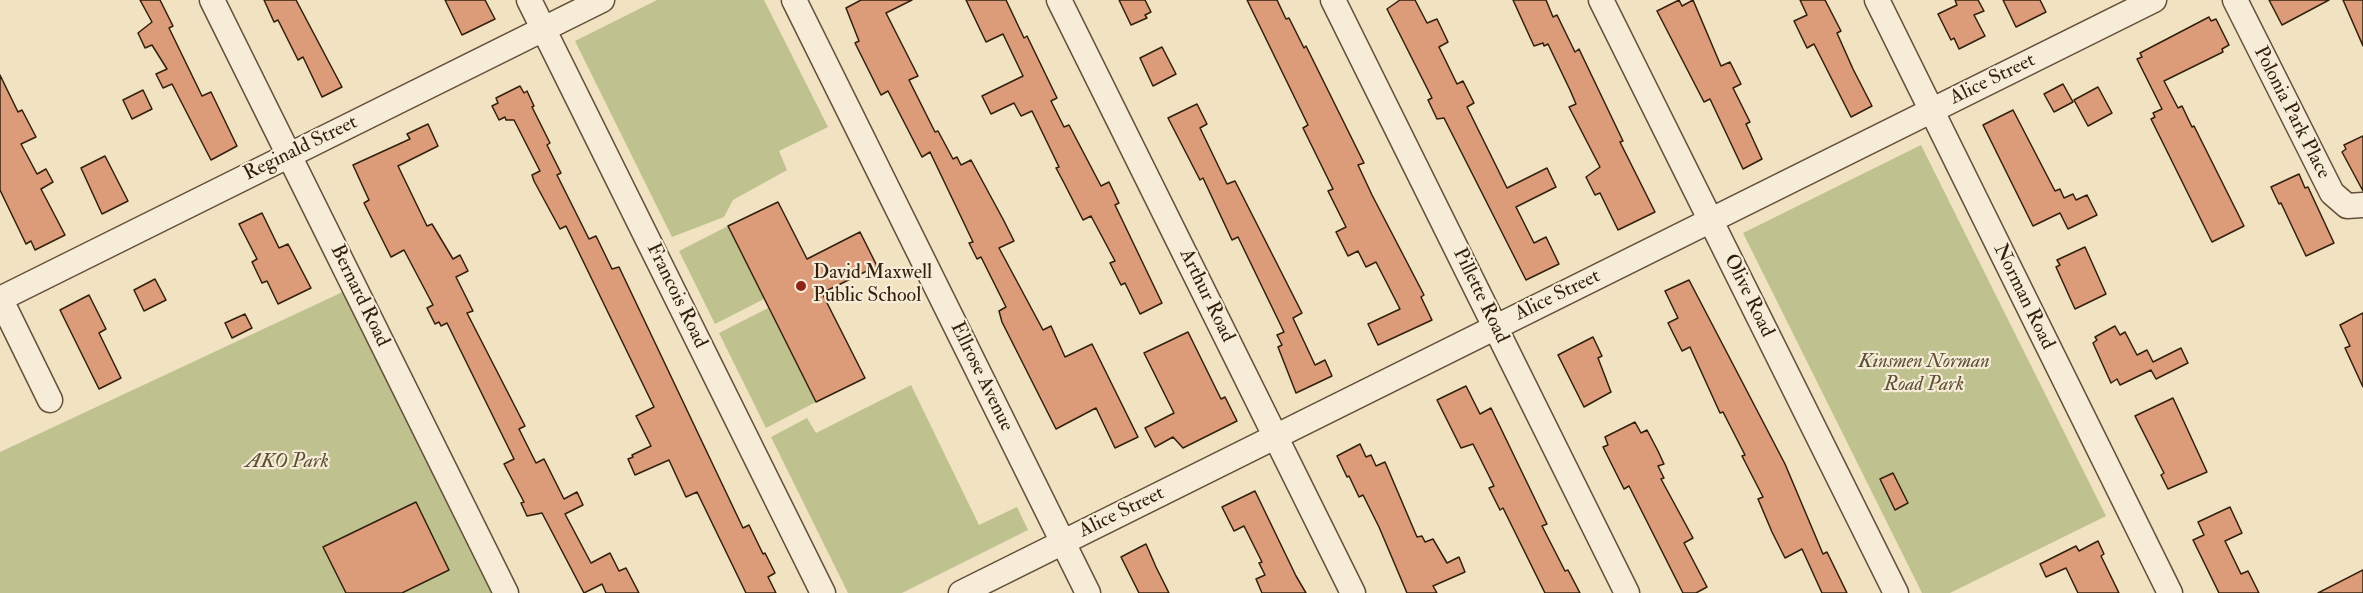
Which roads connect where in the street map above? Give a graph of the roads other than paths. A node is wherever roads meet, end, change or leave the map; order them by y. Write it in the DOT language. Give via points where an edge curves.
graph roads {
  1 [pos="212,0"];
  2 [pos="529,0"];
  3 [pos="602,0"];
  4 [pos="794,0"];
  5 [pos="1059,0"];
  6 [pos="1333,0"];
  7 [pos="1601,0"];
  8 [pos="1877,0"];
  9 [pos="2154,0"];
  10 [pos="2235,0"];
  11 [pos="543,29"];
  12 [pos="1931,111"];
  13 [pos="289,155"];
  14 [pos="2363,205"];
  15 [pos="1710,221"];
  16 [pos="0,298"];
  17 [pos="1495,327"];
  18 [pos="50,400"];
  19 [pos="1276,437"];
  20 [pos="1063,542"];
  21 [pos="506,593"];
  22 [pos="823,593"];
  23 [pos="961,593"];
  24 [pos="1088,593"];
  25 [pos="1353,593"];
  26 [pos="1627,593"];
  27 [pos="1896,593"];
  28 [pos="2170,593"];
  1 -- 13 [label="street, Bernard Road"];
  2 -- 11 [label="street, Francois Road"];
  3 -- 11 [label="street, Reginald Street"];
  4 -- 20 [label="street, Ellrose Avenue"];
  5 -- 19 [label="street, Arthur Road"];
  6 -- 17 [label="street, Pillette Road"];
  7 -- 15 [label="street, Olive Road"];
  8 -- 12 [label="street, Norman Road"];
  9 -- 12 [label="street, Alice Street"];
  10 -- 14 [label="street, Polonia Park Place" via="2332,193 2347,206"];
  11 -- 13 [label="street, Reginald Street"];
  11 -- 22 [label="street, Francois Road"];
  12 -- 15 [label="street, Alice Street"];
  12 -- 28 [label="street, Norman Road"];
  13 -- 16 [label="street, Reginald Street"];
  13 -- 21 [label="street, Bernard Road"];
  15 -- 17 [label="street, Alice Street"];
  15 -- 27 [label="street, Olive Road"];
  16 -- 18 [label="street"];
  17 -- 19 [label="street, Alice Street"];
  17 -- 26 [label="street, Pillette Road"];
  19 -- 20 [label="street, Alice Street"];
  19 -- 25 [label="street, Arthur Road"];
  20 -- 23 [label="street, Alice Street"];
  20 -- 24 [label="street, Ellrose Avenue"];
}
